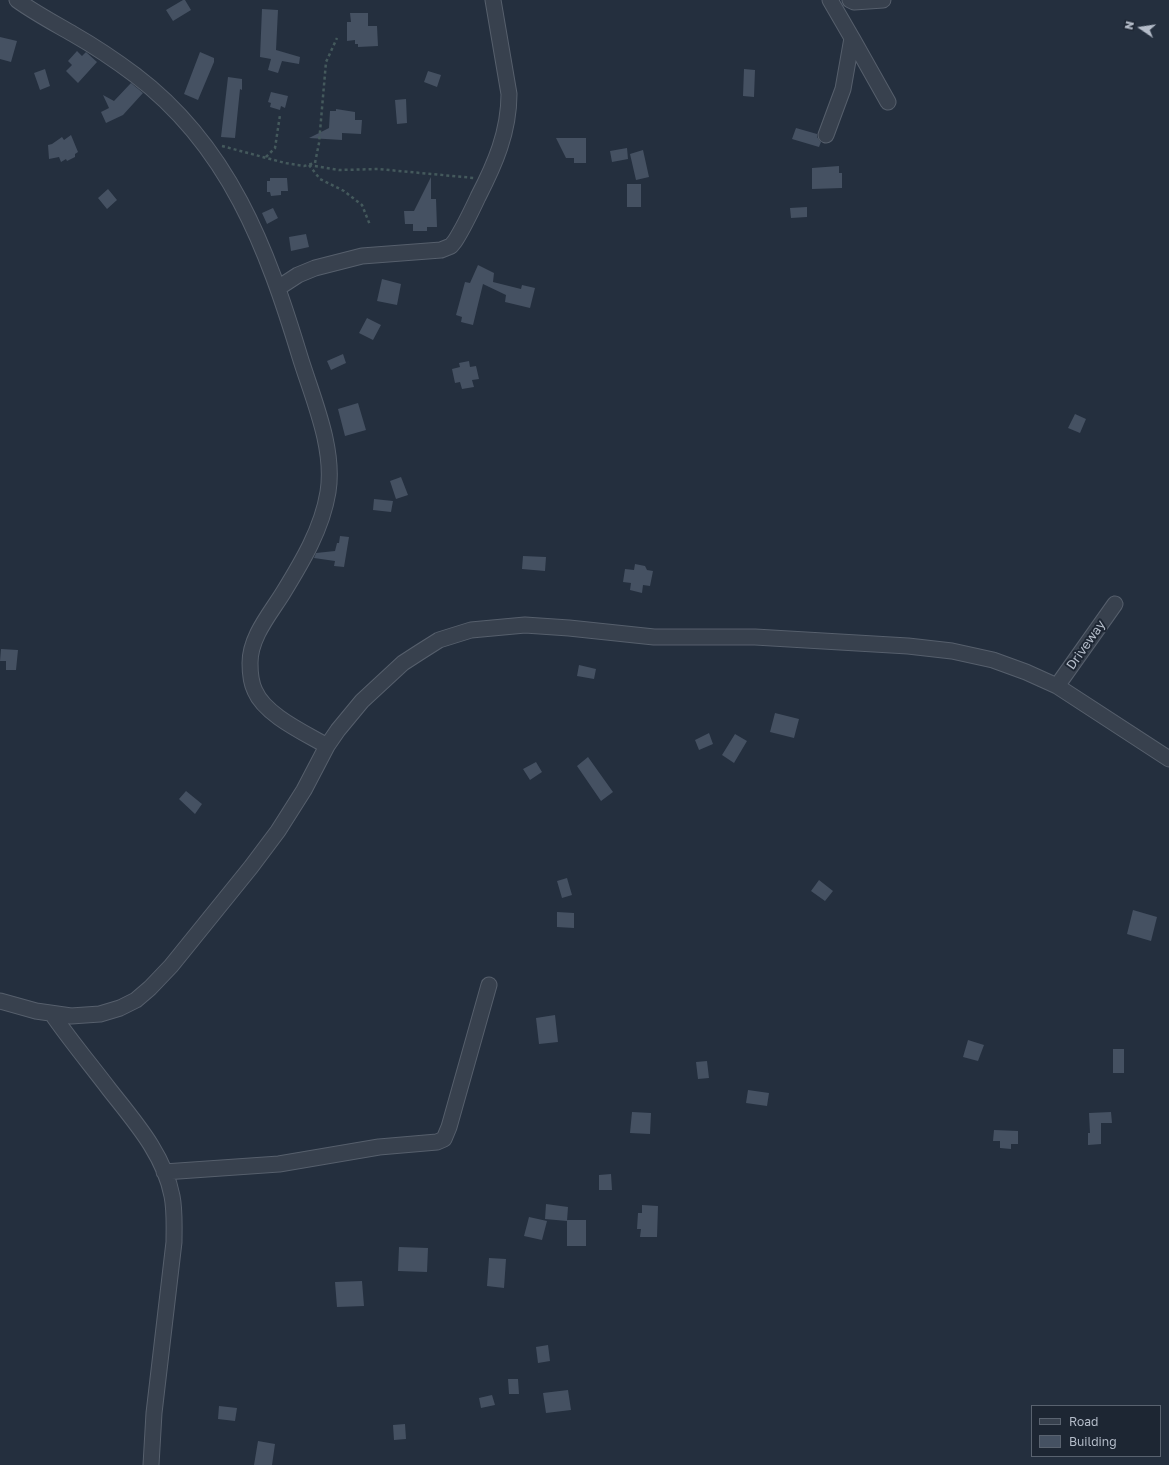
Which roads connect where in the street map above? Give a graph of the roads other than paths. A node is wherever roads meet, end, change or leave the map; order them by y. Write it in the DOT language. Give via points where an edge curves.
graph roads {
  1 [pos="18,0"];
  2 [pos="493,0"];
  3 [pos="830,0"];
  4 [pos="850,0"];
  5 [pos="883,0"];
  6 [pos="852,38"];
  7 [pos="888,102"];
  8 [pos="826,135"];
  9 [pos="278,288"];
  10 [pos="1115,604"];
  11 [pos="1058,686"];
  12 [pos="327,746"];
  13 [pos="1169,760"];
  14 [pos="489,985"];
  15 [pos="0,1001"];
  16 [pos="52,1014"];
  17 [pos="164,1172"];
  18 [pos="150,1465"];
  1 -- 9 [label="street" via="134,74 184,119 224,173 252,222"];
  2 -- 9 [label="street" via="509,94 509,108 503,140 487,180 460,234 451,246 441,250 362,256 314,268"];
  3 -- 6 [label="street"];
  4 -- 5 [label="street"];
  6 -- 7 [label="street"];
  6 -- 8 [label="street" via="843,89"];
  9 -- 12 [label="street" via="323,429 330,475 326,501 316,533 252,646 251,677 255,691 263,704 276,715"];
  10 -- 11 [label="street, Driveway"];
  11 -- 12 [label="street" via="993,660 952,651 908,646 755,637 654,637 525,625 500,627 471,630 440,640 403,663 362,701"];
  11 -- 13 [label="street"];
  12 -- 16 [label="street" via="304,790 278,831 150,988 136,1000 100,1014"];
  14 -- 17 [label="street" via="444,1139 279,1164"];
  15 -- 16 [label="street"];
  16 -- 17 [label="street" via="148,1138"];
  17 -- 18 [label="street" via="172,1195 174,1242"];
}
